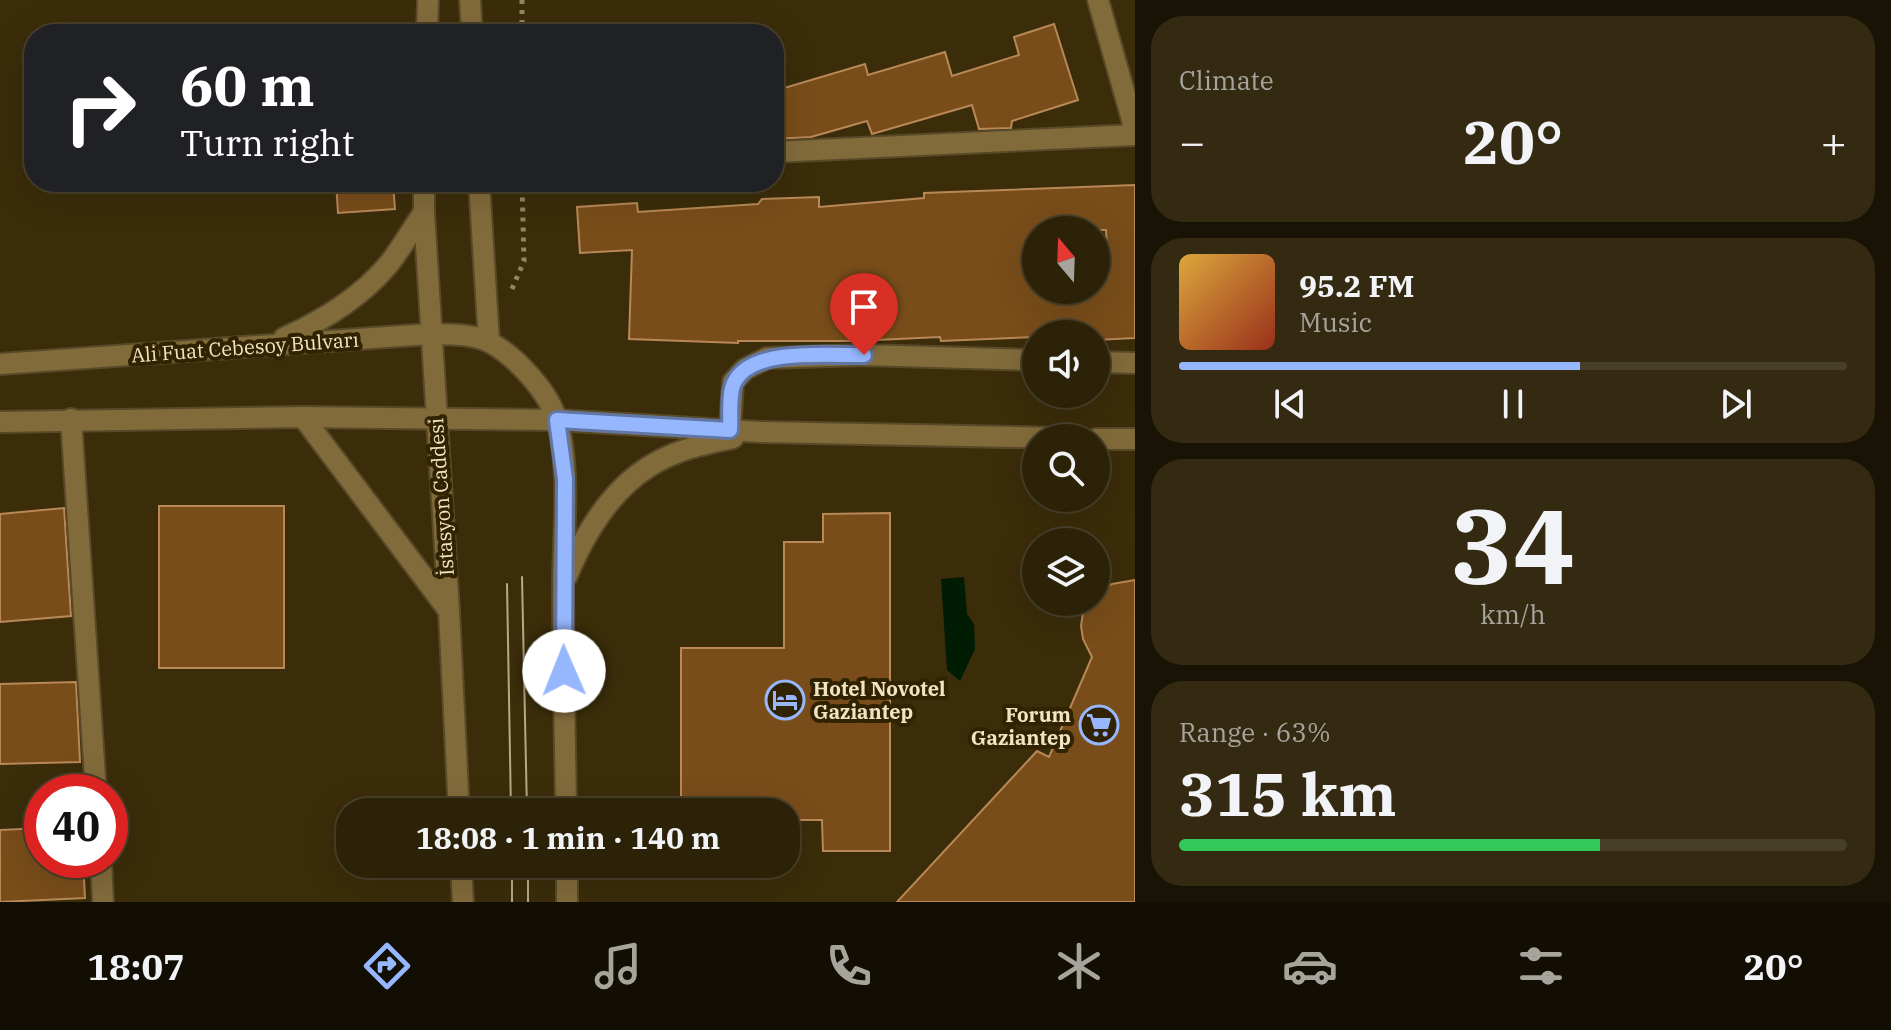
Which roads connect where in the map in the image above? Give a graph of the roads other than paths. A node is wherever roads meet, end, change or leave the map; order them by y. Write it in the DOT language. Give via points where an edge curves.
graph roads {
  1 [pos="428,0"];
  2 [pos="470,0"];
  3 [pos="1098,0"];
  4 [pos="427,24"];
  5 [pos="471,24"];
  6 [pos="1135,132"];
  7 [pos="784,151"];
  8 [pos="424,192"];
  9 [pos="480,192"];
  10 [pos="424,212"];
  11 [pos="430,334"];
  12 [pos="489,342"];
  13 [pos="270,344"];
  14 [pos="1022,360"];
  15 [pos="1110,362"];
  16 [pos="1135,363"];
  17 [pos="0,364"];
  18 [pos="303,417"];
  19 [pos="71,419"];
  20 [pos="435,419"];
  21 [pos="557,420"];
  22 [pos="0,422"];
  23 [pos="730,430"];
  24 [pos="761,432"];
  25 [pos="1022,437"];
  26 [pos="1110,439"];
  27 [pos="1135,439"];
  28 [pos="563,587"];
  29 [pos="449,611"];
  30 [pos="95,774"];
  31 [pos="458,798"];
  32 [pos="566,798"];
  33 [pos="102,878"];
  34 [pos="462,878"];
  35 [pos="567,878"];
  36 [pos="103,902"];
  37 [pos="463,902"];
  38 [pos="567,902"];
  1 -- 4 [label="street"];
  2 -- 5 [label="street"];
  3 -- 6 [label="street"];
  6 -- 7 [label="street"];
  8 -- 10 [label="street, İstasyon Caddesi"];
  9 -- 12 [label="street"];
  10 -- 11 [label="street, İstasyon Caddesi"];
  10 -- 13 [label="street" via="387,265 349,301"];
  11 -- 12 [label="street, Ali Fuat Cebesoy Bulvarı"];
  11 -- 13 [label="street, Ali Fuat Cebesoy Bulvarı"];
  11 -- 20 [label="street, İstasyon Caddesi"];
  12 -- 21 [label="street" via="529,374"];
  13 -- 17 [label="street, Ali Fuat Cebesoy Bulvarı"];
  14 -- 23 [label="street" via="767,358 733,382"];
  15 -- 16 [label="street"];
  18 -- 19 [label="street"];
  18 -- 20 [label="street"];
  18 -- 29 [label="street"];
  19 -- 22 [label="street"];
  19 -- 30 [label="street"];
  20 -- 21 [label="street"];
  20 -- 29 [label="street, İstasyon Caddesi"];
  21 -- 23 [label="street"];
  21 -- 28 [label="street" via="565,479"];
  23 -- 24 [label="street"];
  24 -- 25 [label="street"];
  24 -- 28 [label="street" via="694,446 649,466 605,509"];
  26 -- 27 [label="street"];
  28 -- 32 [label="street"];
  29 -- 31 [label="street, İstasyon Caddesi"];
  33 -- 36 [label="street"];
  34 -- 37 [label="street"];
  35 -- 38 [label="street"];
}
